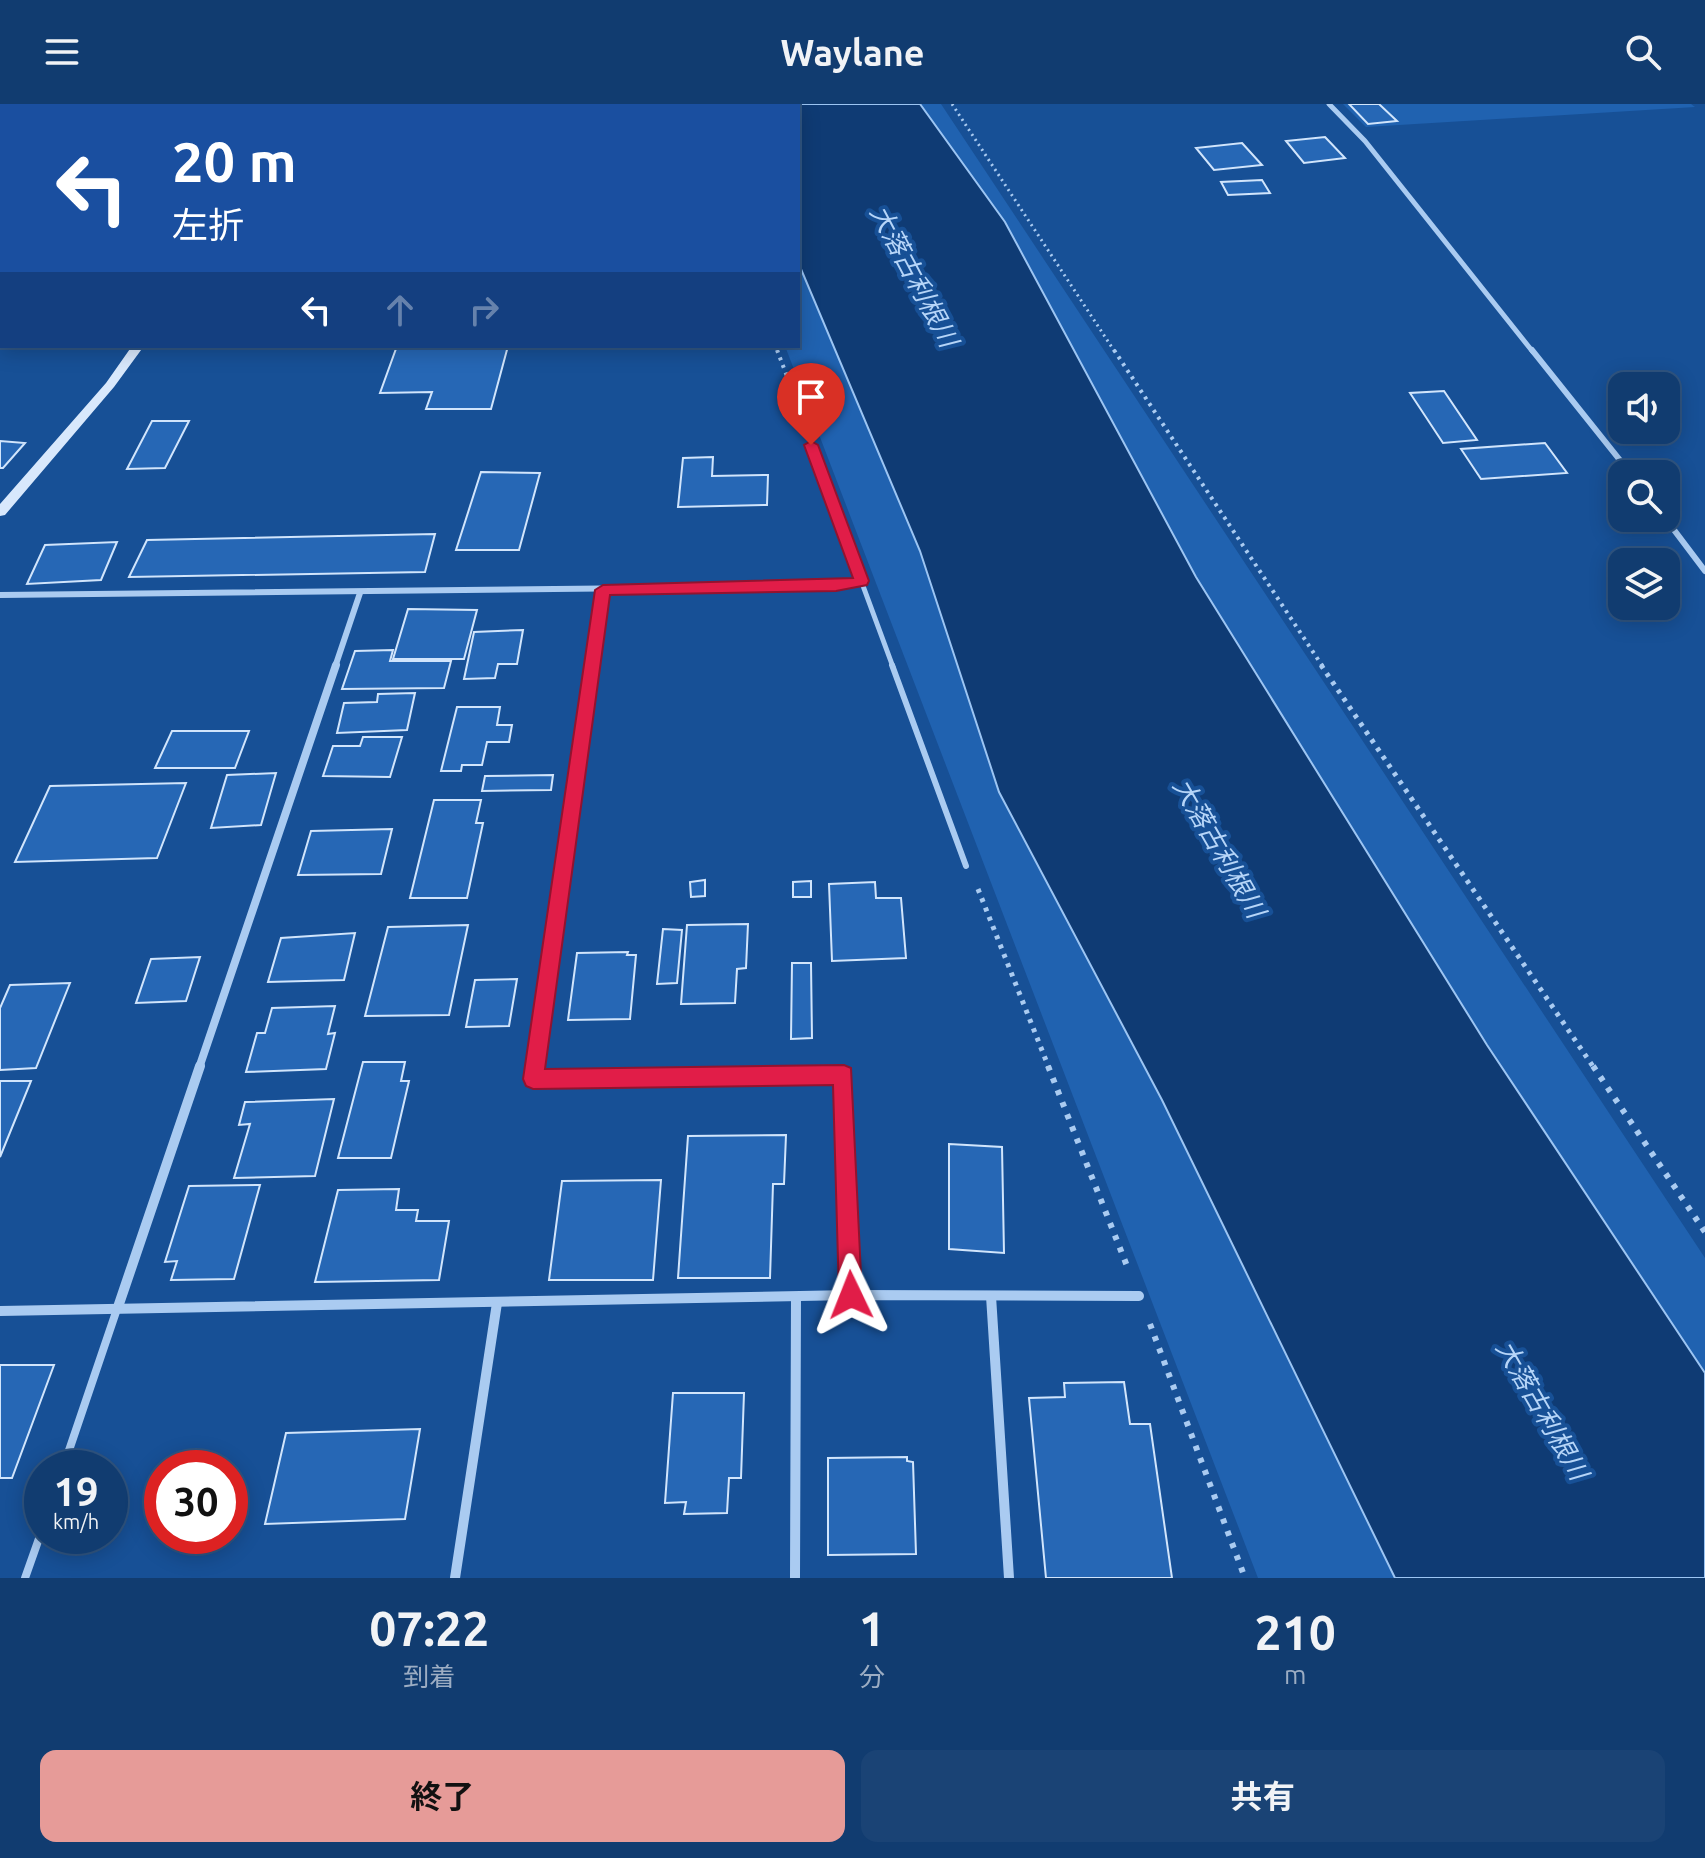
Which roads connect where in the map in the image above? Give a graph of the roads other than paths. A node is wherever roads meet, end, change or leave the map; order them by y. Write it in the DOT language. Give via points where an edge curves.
graph roads {
  1 [pos="1329,104"];
  2 [pos="137,348"];
  3 [pos="811,445"];
  4 [pos="1620,460"];
  5 [pos="0,512"];
  6 [pos="1676,532"];
  7 [pos="1705,571"];
  8 [pos="862,581"];
  9 [pos="603,590"];
  10 [pos="360,593"];
  11 [pos="0,595"];
  12 [pos="966,866"];
  13 [pos="851,1295"];
  14 [pos="991,1296"];
  15 [pos="1139,1296"];
  16 [pos="796,1297"];
  17 [pos="497,1303"];
  18 [pos="118,1307"];
  19 [pos="0,1311"];
  20 [pos="69,1450"];
  21 [pos="34,1554"];
  22 [pos="25,1578"];
  23 [pos="455,1578"];
  24 [pos="795,1578"];
  25 [pos="1009,1578"];
  1 -- 4 [label="street" via="1365,141"];
  2 -- 5 [label="main road"];
  3 -- 8 [label="lane"];
  6 -- 7 [label="street"];
  8 -- 9 [label="street" via="836,586"];
  8 -- 12 [label="lane"];
  9 -- 10 [label="street"];
  9 -- 13 [label="street" via="533,1079 844,1075"];
  10 -- 11 [label="street"];
  10 -- 18 [label="street"];
  13 -- 14 [label="street"];
  13 -- 16 [label="street"];
  14 -- 15 [label="street"];
  14 -- 25 [label="street"];
  16 -- 17 [label="street"];
  16 -- 24 [label="street"];
  17 -- 18 [label="street"];
  17 -- 23 [label="street"];
  18 -- 19 [label="street"];
  18 -- 20 [label="lane"];
  21 -- 22 [label="lane"];
}
